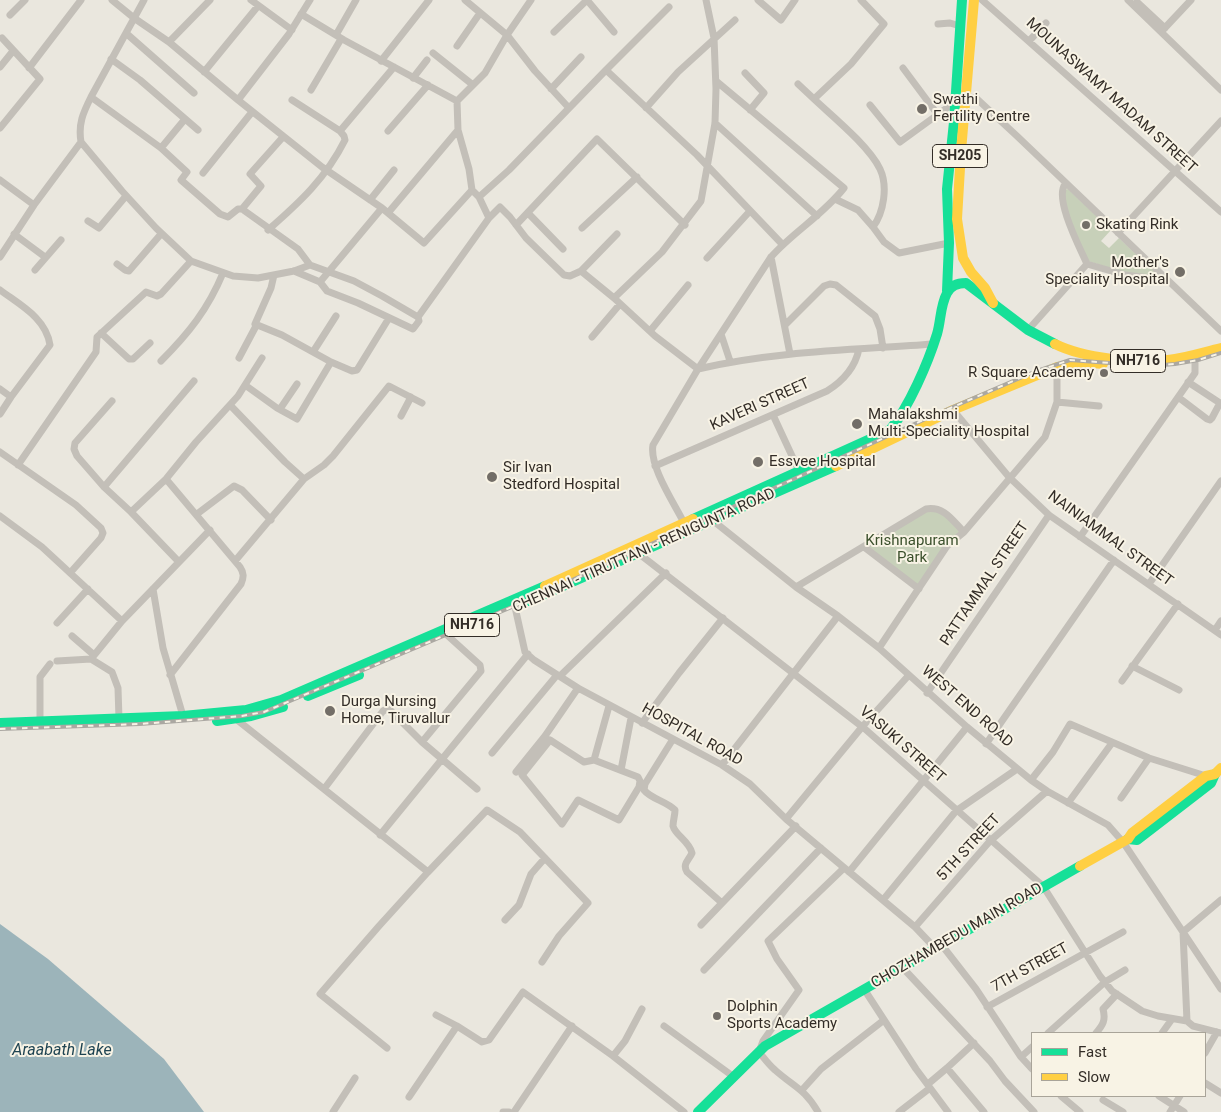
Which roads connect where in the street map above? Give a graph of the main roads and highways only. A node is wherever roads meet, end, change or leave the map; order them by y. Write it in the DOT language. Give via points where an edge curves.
graph roads {
  1 [pos="962,0"];
  2 [pos="974,0"];
  3 [pos="947,291"];
  4 [pos="993,303"];
  5 [pos="1056,344"];
  6 [pos="1221,348"];
  7 [pos="1221,355"];
  8 [pos="1057,367"];
  9 [pos="899,416"];
  10 [pos="920,426"];
  11 [pos="710,516"];
  12 [pos="637,549"];
  13 [pos="236,715"];
  14 [pos="0,723"];
  15 [pos="0,731"];
  16 [pos="1214,773"];
  17 [pos="698,1112"];
  1 -- 3 [label="main road, SH205" via="947,189"];
  2 -- 4 [label="main road, SH205" via="957,219 963,258"];
  3 -- 4 [label="main road, NH716" via="954,285 966,283"];
  3 -- 9 [label="main road, NH716" via="934,344 920,380"];
  4 -- 5 [label="main road, NH716" via="1028,330"];
  5 -- 6 [label="main road, NH716" via="1095,356 1144,362 1169,360"];
  5 -- 8 [label="main road"];
  7 -- 8 [label="main road, CHENNAI - TIRUTTANI - RENIGUNTA ROAD / NH716" via="1195,363 1160,367 1093,363"];
  8 -- 10 [label="main road, CHENNAI - TIRUTTANI - RENIGUNTA ROAD / NH716"];
  9 -- 10 [label="main road" via="901,424"];
  9 -- 11 [label="main road, CHENNAI - TIRUTTANI - RENIGUNTA ROAD / NH716" via="890,430 875,438 799,471"];
  10 -- 11 [label="main road, CHENNAI - TIRUTTANI - RENIGUNTA ROAD / NH716" via="850,460"];
  11 -- 12 [label="main road, CHENNAI - TIRUTTANI - RENIGUNTA ROAD / NH716"];
  11 -- 12 [label="main road, CHENNAI - TIRUTTANI - RENIGUNTA ROAD / NH716" via="684,523"];
  12 -- 13 [label="main road, CHENNAI - TIRUTTANI - RENIGUNTA ROAD / NH716" via="281,700"];
  12 -- 13 [label="main road, CHENNAI - TIRUTTANI - RENIGUNTA ROAD / NH716" via="515,607 326,689 262,715"];
  13 -- 14 [label="main road, CHENNAI - TIRUTTANI - RENIGUNTA ROAD / NH716"];
  13 -- 15 [label="main road, CHENNAI - TIRUTTANI - RENIGUNTA ROAD / NH716" via="116,727"];
  16 -- 17 [label="main road, CHOZHAMBEDU MAIN ROAD" via="1211,783 1137,840 1125,841 1043,886 765,1046"];
}
